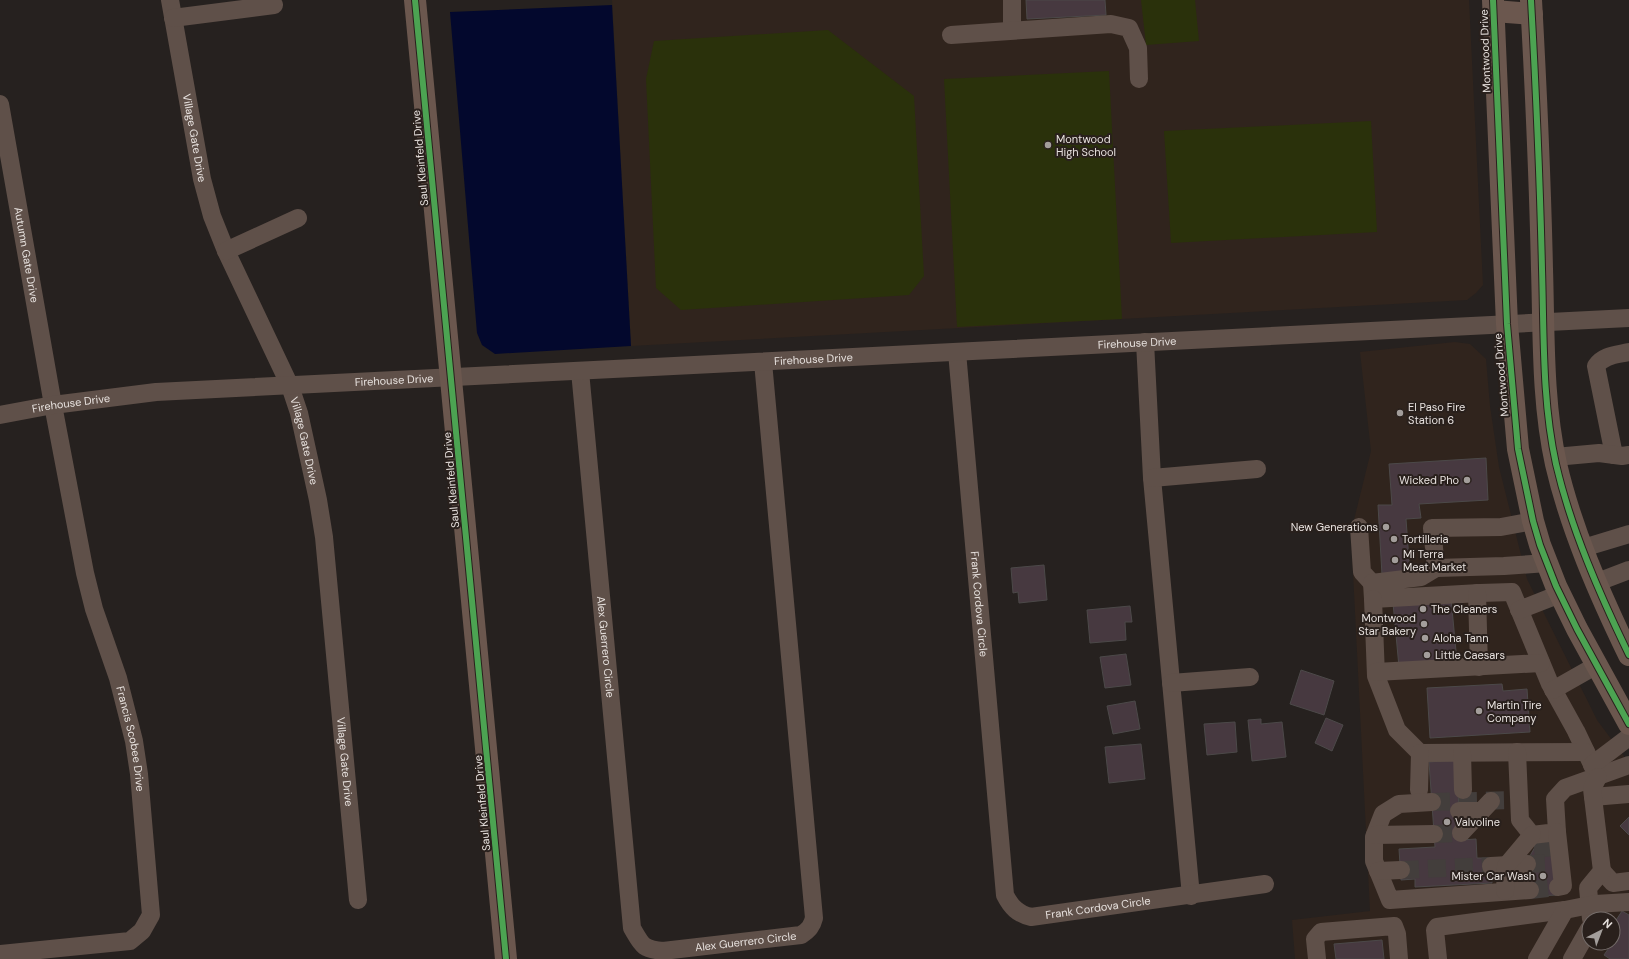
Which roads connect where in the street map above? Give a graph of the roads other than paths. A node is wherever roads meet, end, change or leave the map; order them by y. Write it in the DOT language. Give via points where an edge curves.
graph roads {
  1 [pos="170,0"];
  2 [pos="415,0"];
  3 [pos="1012,0"];
  4 [pos="274,5"];
  5 [pos="1493,6"];
  6 [pos="1531,7"];
  7 [pos="173,18"];
  8 [pos="1012,30"];
  9 [pos="951,35"];
  10 [pos="1139,79"];
  11 [pos="0,104"];
  12 [pos="298,218"];
  13 [pos="226,251"];
  14 [pos="1629,318"];
  15 [pos="1544,322"];
  16 [pos="1507,324"];
  17 [pos="1145,342"];
  18 [pos="957,352"];
  19 [pos="1629,352"];
  20 [pos="763,362"];
  21 [pos="580,371"];
  22 [pos="451,377"];
  23 [pos="290,386"];
  24 [pos="53,405"];
  25 [pos="0,415"];
  26 [pos="1621,455"];
  27 [pos="1555,457"];
  28 [pos="1257,469"];
  29 [pos="1152,478"];
  30 [pos="1533,521"];
  31 [pos="1358,527"];
  32 [pos="1629,534"];
  33 [pos="1583,548"];
  34 [pos="1547,563"];
  35 [pos="1436,568"];
  36 [pos="1629,570"];
  37 [pos="1596,583"];
  38 [pos="1373,591"];
  39 [pos="1476,593"];
  40 [pos="1560,594"];
  41 [pos="1519,610"];
  42 [pos="1629,655"];
  43 [pos="1541,664"];
  44 [pos="1597,665"];
  45 [pos="1480,667"];
  46 [pos="1376,672"];
  47 [pos="1250,677"];
  48 [pos="1171,683"];
  49 [pos="1553,690"];
  50 [pos="1629,724"];
  51 [pos="1629,737"];
  52 [pos="1517,752"];
  53 [pos="1420,753"];
  54 [pos="1462,753"];
  55 [pos="1629,765"];
  56 [pos="1597,767"];
  57 [pos="1419,790"];
  58 [pos="1463,790"];
  59 [pos="1629,793"];
  60 [pos="1592,797"];
  61 [pos="1432,807"];
  62 [pos="1459,811"];
  63 [pos="1461,833"];
  64 [pos="1434,834"];
  65 [pos="1375,835"];
  66 [pos="1528,849"];
  67 [pos="1557,851"];
  68 [pos="1378,870"];
  69 [pos="1401,870"];
  70 [pos="1602,871"];
  71 [pos="1629,881"];
  72 [pos="1265,884"];
  73 [pos="1558,887"];
  74 [pos="1530,890"];
  75 [pos="1505,892"];
  76 [pos="1191,896"];
  77 [pos="358,900"];
  78 [pos="1629,902"];
  79 [pos="1565,910"];
  80 [pos="1581,911"];
  81 [pos="1590,911"];
  82 [pos="1594,911"];
  83 [pos="1581,943"];
  84 [pos="1541,952"];
  85 [pos="0,954"];
  86 [pos="506,959"];
  87 [pos="1317,959"];
  88 [pos="1400,959"];
  89 [pos="1438,959"];
  90 [pos="1565,959"];
  91 [pos="1572,959"];
  1 -- 7 [label="street, Village Gate Drive"];
  2 -- 22 [label="main road, Saul Kleinfeld Drive"];
  3 -- 8 [label="street"];
  4 -- 7 [label="street"];
  5 -- 6 [label="main road"];
  5 -- 16 [label="main road, Montwood Drive"];
  6 -- 15 [label="main road"];
  7 -- 13 [label="street, Village Gate Drive" via="202,179 212,216"];
  8 -- 9 [label="street"];
  8 -- 10 [label="street" via="1111,24 1129,28 1138,48"];
  11 -- 24 [label="street, Autumn Gate Drive"];
  12 -- 13 [label="street"];
  13 -- 23 [label="street, Village Gate Drive"];
  14 -- 15 [label="street, Firehouse Drive"];
  15 -- 16 [label="street, Firehouse Drive"];
  15 -- 27 [label="main road" via="1546,388"];
  16 -- 17 [label="street, Firehouse Drive"];
  16 -- 30 [label="main road, Montwood Drive" via="1518,449"];
  17 -- 18 [label="street, Firehouse Drive"];
  17 -- 29 [label="street"];
  18 -- 20 [label="street, Firehouse Drive"];
  18 -- 76 [label="street, Frank Cordova Circle" via="1005,895 1017,912 1031,917"];
  19 -- 26 [label="street" via="1606,357 1596,366"];
  20 -- 21 [label="street, Firehouse Drive"];
  20 -- 21 [label="street, Alex Guerrero Circle" via="814,918 812,926 801,935 663,951 648,949 639,941 632,928"];
  21 -- 22 [label="street, Firehouse Drive"];
  22 -- 23 [label="street, Firehouse Drive"];
  22 -- 86 [label="main road, Saul Kleinfeld Drive"];
  23 -- 24 [label="street, Firehouse Drive" via="156,392"];
  23 -- 77 [label="street, Village Gate Drive" via="299,413 324,537"];
  24 -- 25 [label="street, Firehouse Drive"];
  24 -- 85 [label="street, Francis Scobee Drive" via="85,573 94,609 118,678 134,741 151,915 142,931 130,941"];
  26 -- 27 [label="street" via="1599,453"];
  27 -- 33 [label="main road"];
  28 -- 29 [label="street"];
  29 -- 48 [label="street"];
  30 -- 34 [label="main road, Montwood Drive"];
  30 -- 35 [label="street" via="1501,527 1432,528"];
  31 -- 38 [label="street" via="1362,572"];
  32 -- 33 [label="street"];
  33 -- 37 [label="main road"];
  34 -- 35 [label="street"];
  34 -- 40 [label="main road, Montwood Drive"];
  35 -- 38 [label="street" via="1420,577"];
  36 -- 37 [label="street"];
  37 -- 42 [label="main road"];
  38 -- 39 [label="street"];
  38 -- 46 [label="street"];
  39 -- 41 [label="street" via="1512,592"];
  39 -- 45 [label="street"];
  40 -- 41 [label="street"];
  40 -- 44 [label="main road, Montwood Drive"];
  41 -- 43 [label="street"];
  43 -- 45 [label="street"];
  43 -- 49 [label="street"];
  44 -- 49 [label="street"];
  44 -- 50 [label="main road, Montwood Drive"];
  45 -- 46 [label="street"];
  46 -- 53 [label="street" via="1397,730"];
  47 -- 48 [label="street"];
  48 -- 76 [label="street"];
  49 -- 56 [label="street"];
  51 -- 56 [label="street"];
  52 -- 54 [label="street"];
  52 -- 56 [label="street"];
  52 -- 66 [label="street" via="1520,820"];
  53 -- 54 [label="street"];
  53 -- 57 [label="street"];
  54 -- 58 [label="street"];
  55 -- 56 [label="street"];
  56 -- 59 [label="street"];
  56 -- 60 [label="street"];
  56 -- 67 [label="street" via="1565,788 1555,799"];
  59 -- 60 [label="street"];
  60 -- 70 [label="street"];
  61 -- 65 [label="street" via="1399,804 1383,814"];
  62 -- 63 [label="street" via="1486,806"];
  64 -- 65 [label="street"];
  65 -- 68 [label="street" via="1374,861"];
  66 -- 67 [label="street"];
  66 -- 75 [label="street" via="1499,866"];
  67 -- 73 [label="street" via="1563,886"];
  68 -- 69 [label="street"];
  68 -- 75 [label="street" via="1390,900"];
  70 -- 71 [label="street" via="1613,883"];
  70 -- 81 [label="street" via="1588,888"];
  72 -- 76 [label="street, Frank Cordova Circle"];
  74 -- 75 [label="street"];
  78 -- 82 [label="street"];
  79 -- 80 [label="street"];
  79 -- 84 [label="street"];
  79 -- 89 [label="street" via="1437,927 1434,935"];
  83 -- 91 [label="street"];
  84 -- 90 [label="street"];
  87 -- 88 [label="street" via="1315,939 1321,932 1394,926"];
}
